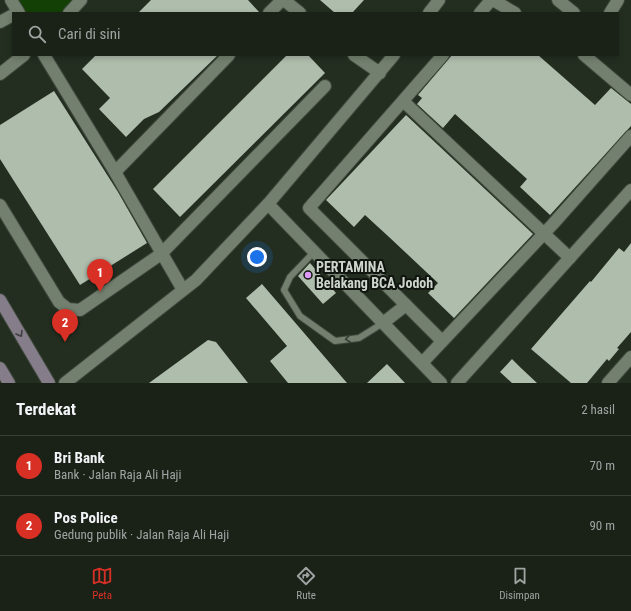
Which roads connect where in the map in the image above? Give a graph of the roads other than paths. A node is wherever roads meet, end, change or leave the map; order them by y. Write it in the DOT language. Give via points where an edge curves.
graph roads {
  1 [pos="10,0"];
  2 [pos="81,0"];
  3 [pos="283,0"];
  4 [pos="439,0"];
  5 [pos="492,0"];
  6 [pos="558,0"];
  7 [pos="618,0"];
  8 [pos="16,12"];
  9 [pos="70,12"];
  10 [pos="270,12"];
  11 [pos="299,12"];
  12 [pos="429,12"];
  13 [pos="481,12"];
  14 [pos="513,12"];
  15 [pos="573,12"];
  16 [pos="611,12"];
  17 [pos="12,15"];
  18 [pos="0,22"];
  19 [pos="23,56"];
  20 [pos="45,56"];
  21 [pos="228,56"];
  22 [pos="355,56"];
  23 [pos="393,56"];
  24 [pos="442,56"];
  25 [pos="585,56"];
  26 [pos="380,73"];
  27 [pos="0,74"];
  28 [pos="326,86"];
  29 [pos="631,95"];
  30 [pos="402,101"];
  31 [pos="631,136"];
  32 [pos="115,172"];
  33 [pos="631,190"];
  34 [pos="268,204"];
  35 [pos="0,205"];
  36 [pos="544,234"];
  37 [pos="314,252"];
  38 [pos="161,254"];
  39 [pos="570,258"];
  40 [pos="183,290"];
  41 [pos="0,300"];
  42 [pos="406,305"];
  43 [pos="383,323"];
  44 [pos="442,342"];
  45 [pos="631,357"];
  46 [pos="422,363"];
  47 [pos="0,368"];
  48 [pos="9,383"];
  49 [pos="49,383"];
  50 [pos="65,383"];
  51 [pos="441,383"];
  52 [pos="457,383"];
  53 [pos="608,383"];
  1 -- 8 [label="street"];
  2 -- 9 [label="street"];
  3 -- 10 [label="street"];
  3 -- 11 [label="street"];
  4 -- 12 [label="street"];
  5 -- 13 [label="street"];
  5 -- 14 [label="street"];
  6 -- 15 [label="street"];
  7 -- 16 [label="street"];
  17 -- 18 [label="street"];
  19 -- 27 [label="street"];
  20 -- 32 [label="street"];
  21 -- 32 [label="street"];
  22 -- 26 [label="street"];
  23 -- 26 [label="street"];
  24 -- 30 [label="street"];
  25 -- 29 [label="street"];
  26 -- 34 [label="street"];
  28 -- 38 [label="street"];
  30 -- 36 [label="street"];
  30 -- 42 [label="street" via="309,208"];
  31 -- 36 [label="street"];
  32 -- 38 [label="street"];
  33 -- 39 [label="street"];
  34 -- 37 [label="street"];
  34 -- 40 [label="street" via="196,280"];
  35 -- 38 [label="street" via="59,302 73,310 80,310"];
  36 -- 39 [label="street"];
  36 -- 44 [label="street"];
  37 -- 43 [label="street"];
  43 -- 37 [label="lane, one-way" via="359,338 335,341 300,316 284,290 290,277"];
  38 -- 40 [label="street"];
  39 -- 52 [label="street"];
  40 -- 50 [label="street"];
  41 -- 49 [label="main road, one-way"];
  42 -- 43 [label="street"];
  42 -- 44 [label="street"];
  43 -- 46 [label="street"];
  44 -- 46 [label="street"];
  45 -- 53 [label="street"];
  46 -- 51 [label="street"];
  47 -- 48 [label="main road"];
}
